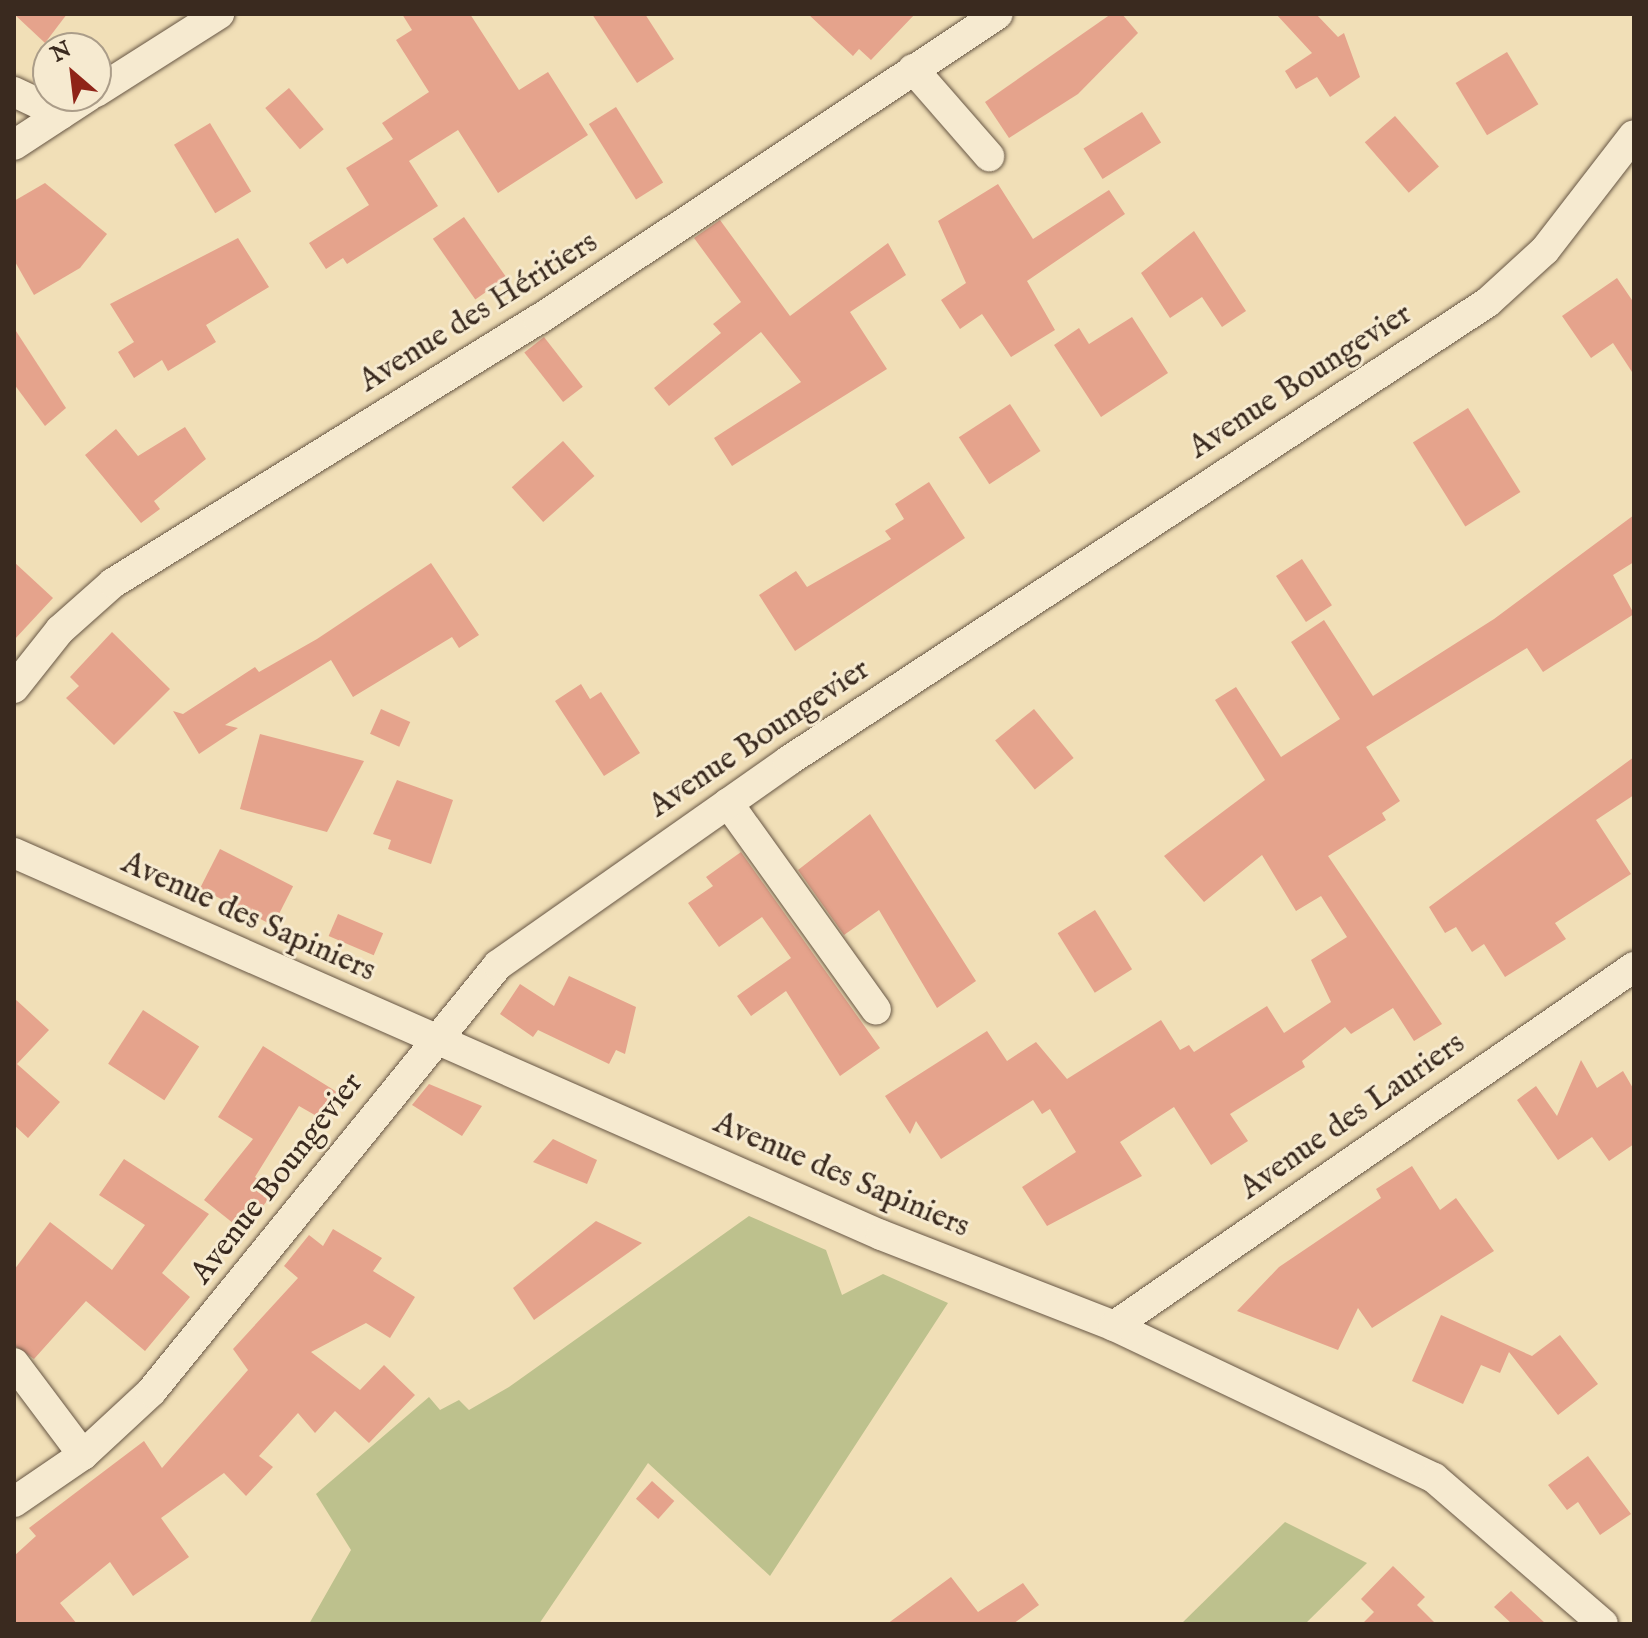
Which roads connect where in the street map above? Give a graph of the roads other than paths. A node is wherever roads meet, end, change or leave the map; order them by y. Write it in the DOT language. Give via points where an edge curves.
graph roads {
  1 [pos="219,14"];
  2 [pos="998,14"];
  3 [pos="913,69"];
  4 [pos="112,82"];
  5 [pos="14,92"];
  6 [pos="64,112"];
  7 [pos="61,114"];
  8 [pos="1634,135"];
  9 [pos="14,145"];
  10 [pos="989,156"];
  11 [pos="14,688"];
  12 [pos="728,803"];
  13 [pos="14,853"];
  14 [pos="1634,967"];
  15 [pos="876,1010"];
  16 [pos="433,1039"];
  17 [pos="1114,1326"];
  18 [pos="14,1363"];
  19 [pos="83,1455"];
  20 [pos="14,1502"];
  21 [pos="1603,1624"];
  1 -- 4 [label="street"];
  2 -- 3 [label="street, Avenue des Héritiers"];
  3 -- 10 [label="street"];
  3 -- 11 [label="street, Avenue des Héritiers" via="538,320 113,583 60,630"];
  5 -- 7 [label="street"];
  6 -- 7 [label="street"];
  7 -- 9 [label="street"];
  8 -- 12 [label="street, Avenue Boungevier" via="1545,250 1488,302"];
  12 -- 15 [label="street"];
  12 -- 16 [label="street, Avenue Boungevier" via="531,938"];
  13 -- 16 [label="street, Avenue des Sapiniers"];
  14 -- 17 [label="street, Avenue des Lauriers"];
  16 -- 17 [label="street, Avenue des Sapiniers" via="881,1235"];
  16 -- 19 [label="street, Avenue Boungevier" via="215,1320"];
  17 -- 21 [label="street, Avenue des Sapiniers" via="1434,1478"];
  18 -- 19 [label="street"];
  19 -- 20 [label="street, Avenue Boungevier"];
}
